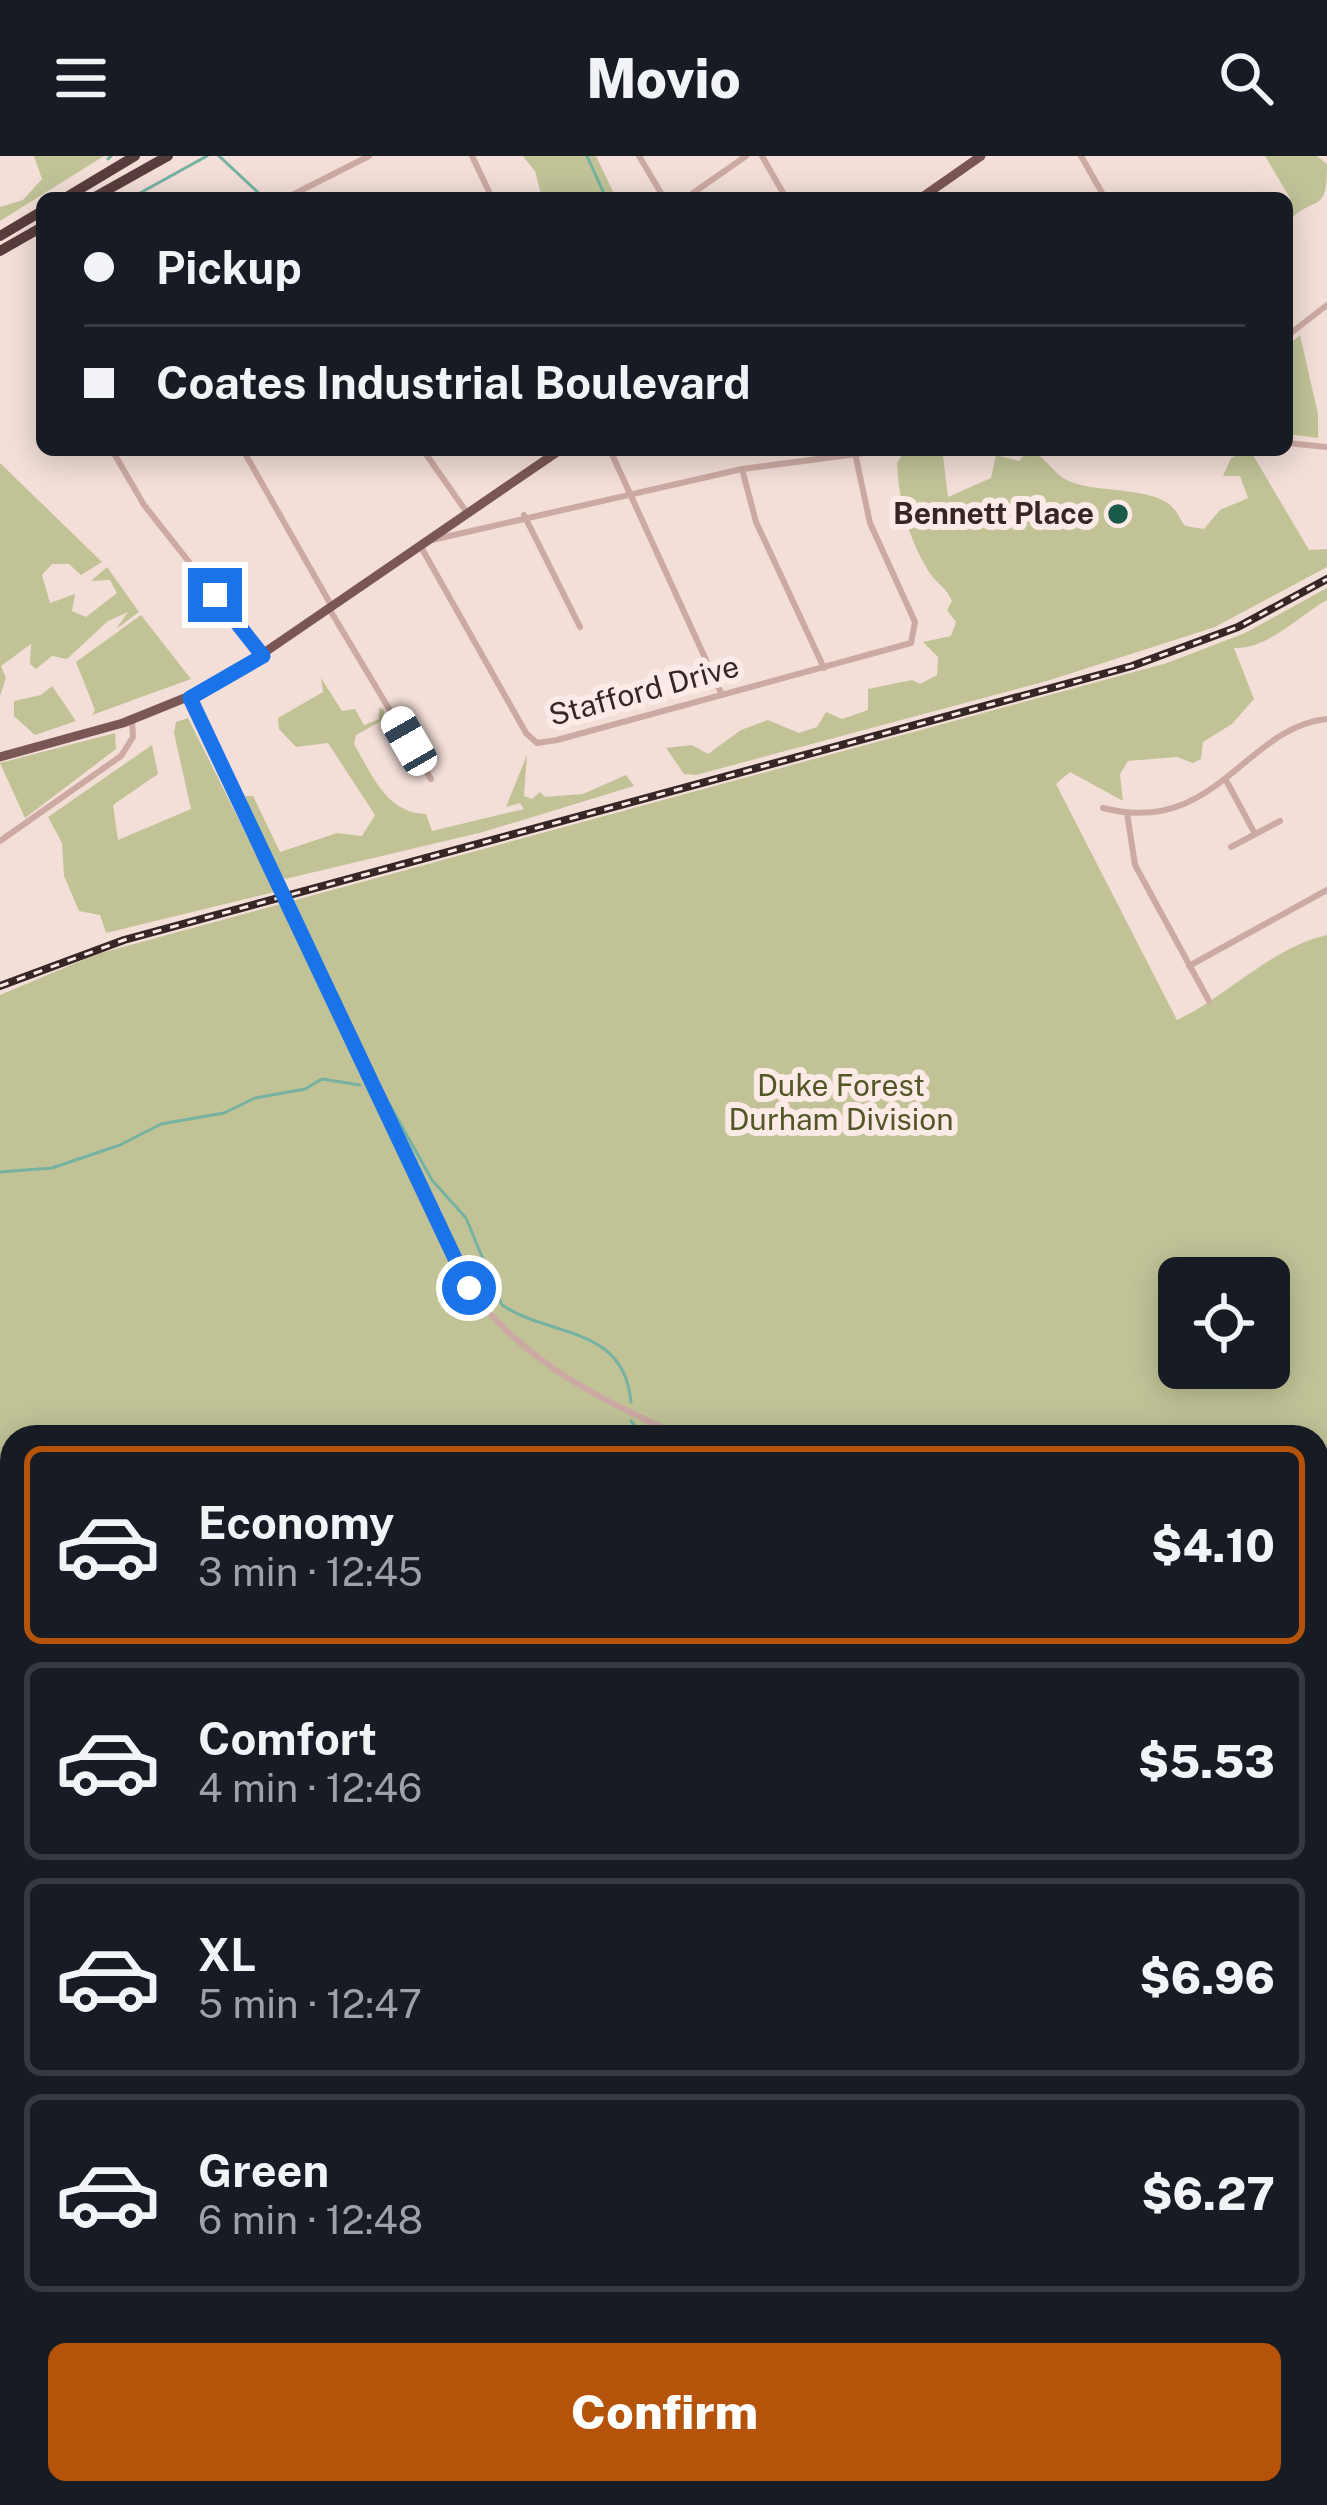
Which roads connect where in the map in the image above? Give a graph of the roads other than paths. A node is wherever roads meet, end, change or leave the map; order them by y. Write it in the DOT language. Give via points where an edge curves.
graph roads {
  1 [pos="135,156"];
  2 [pos="168,156"];
  3 [pos="369,156"];
  4 [pos="472,156"];
  5 [pos="639,156"];
  6 [pos="746,156"];
  7 [pos="762,156"];
  8 [pos="981,156"];
  9 [pos="1081,156"];
  10 [pos="75,192"];
  11 [pos="104,192"];
  12 [pos="298,192"];
  13 [pos="488,192"];
  14 [pos="660,192"];
  15 [pos="695,192"];
  16 [pos="783,192"];
  17 [pos="930,192"];
  18 [pos="1102,192"];
  19 [pos="36,215"];
  20 [pos="36,230"];
  21 [pos="0,236"];
  22 [pos="0,251"];
  23 [pos="1327,305"];
  24 [pos="1293,331"];
  25 [pos="1293,444"];
  26 [pos="1327,447"];
  27 [pos="115,456"];
  28 [pos="247,456"];
  29 [pos="427,456"];
  30 [pos="551,456"];
  31 [pos="613,456"];
  32 [pos="834,456"];
  33 [pos="856,456"];
  34 [pos="742,469"];
  35 [pos="629,493"];
  36 [pos="468,514"];
  37 [pos="524,515"];
  38 [pos="425,544"];
  39 [pos="331,609"];
  40 [pos="580,627"];
  41 [pos="263,656"];
  42 [pos="824,668"];
  43 [pos="722,694"];
  44 [pos="190,698"];
  45 [pos="1327,719"];
  46 [pos="127,722"];
  47 [pos="0,757"];
  48 [pos="431,779"];
  49 [pos="1226,782"];
  50 [pos="1103,808"];
  51 [pos="1127,813"];
  52 [pos="1280,821"];
  53 [pos="1256,834"];
  54 [pos="0,841"];
  55 [pos="1231,847"];
  56 [pos="1327,890"];
  57 [pos="1189,966"];
  58 [pos="1209,1001"];
  59 [pos="663,1425"];
  1 -- 10 [label="highway"];
  2 -- 11 [label="highway"];
  3 -- 12 [label="street"];
  4 -- 13 [label="street"];
  5 -- 14 [label="street"];
  6 -- 15 [label="street"];
  7 -- 16 [label="street"];
  8 -- 17 [label="main road"];
  9 -- 18 [label="street"];
  19 -- 21 [label="highway"];
  20 -- 22 [label="highway"];
  23 -- 24 [label="street"];
  25 -- 26 [label="street"];
  27 -- 41 [label="street" via="144,505"];
  28 -- 39 [label="street"];
  29 -- 36 [label="street"];
  30 -- 36 [label="main road"];
  31 -- 35 [label="street"];
  32 -- 34 [label="street"];
  33 -- 42 [label="street, Stafford Drive" via="865,508 913,615 914,639"];
  34 -- 35 [label="street"];
  34 -- 42 [label="street" via="756,523"];
  35 -- 37 [label="street"];
  35 -- 43 [label="street"];
  36 -- 38 [label="main road"];
  37 -- 38 [label="street"];
  37 -- 40 [label="street"];
  38 -- 39 [label="main road"];
  38 -- 43 [label="street, Stafford Drive" via="533,741"];
  39 -- 41 [label="main road"];
  39 -- 48 [label="street"];
  41 -- 44 [label="main road"];
  42 -- 43 [label="street, Stafford Drive"];
  44 -- 46 [label="main road"];
  44 -- 59 [label="street, bridge" via="477,1300 537,1357"];
  45 -- 49 [label="street" via="1283,732"];
  46 -- 47 [label="main road"];
  46 -- 54 [label="street" via="125,751"];
  49 -- 51 [label="street" via="1185,803"];
  49 -- 53 [label="street"];
  50 -- 51 [label="street"];
  51 -- 57 [label="street" via="1135,865"];
  52 -- 53 [label="street"];
  53 -- 55 [label="street"];
  56 -- 57 [label="street"];
  57 -- 58 [label="street"];
}
